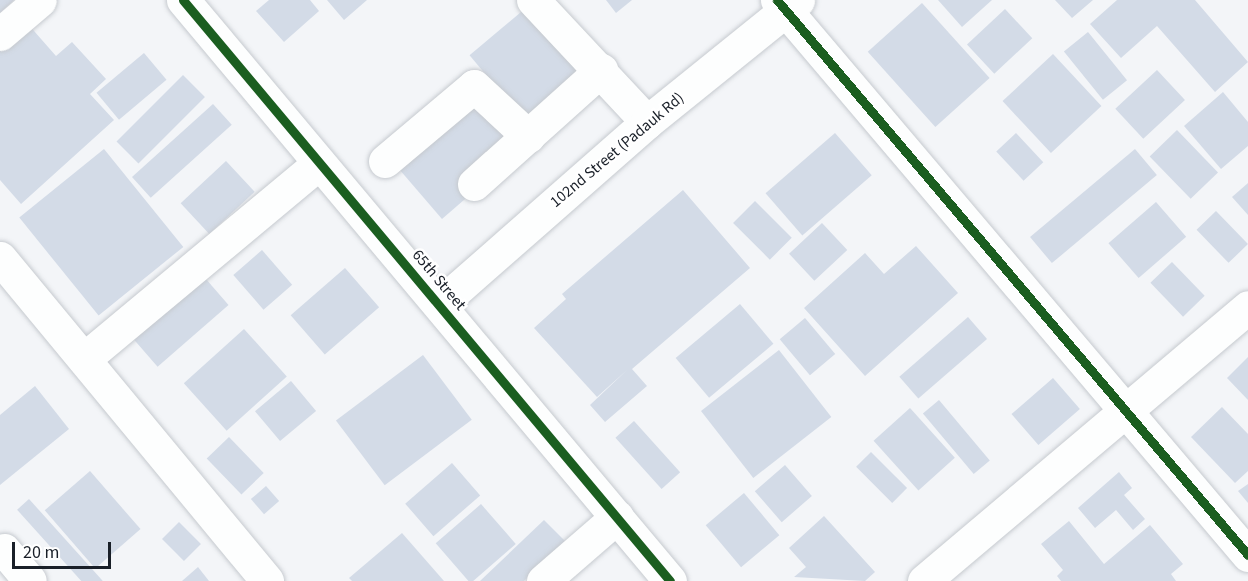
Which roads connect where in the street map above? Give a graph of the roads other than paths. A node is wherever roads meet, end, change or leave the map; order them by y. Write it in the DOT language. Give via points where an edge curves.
graph roads {
  1 [pos="40,0"];
  2 [pos="183,0"];
  3 [pos="533,0"];
  4 [pos="787,4"];
  5 [pos="0,33"];
  6 [pos="601,70"];
  7 [pos="647,122"];
  8 [pos="528,136"];
  9 [pos="385,161"];
  10 [pos="319,163"];
  11 [pos="474,183"];
  12 [pos="0,258"];
  13 [pos="440,304"];
  14 [pos="1248,307"];
  15 [pos="84,359"];
  16 [pos="1125,409"];
  17 [pos="617,517"];
  18 [pos="4,550"];
  19 [pos="1248,555"];
  20 [pos="30,581"];
  21 [pos="267,581"];
  22 [pos="543,581"];
  23 [pos="670,581"];
  24 [pos="924,581"];
  1 -- 5 [label="street"];
  2 -- 10 [label="street, 65th Street"];
  3 -- 6 [label="street"];
  4 -- 7 [label="street, 102nd Street (Padauk Rd)"];
  4 -- 16 [label="street"];
  6 -- 7 [label="street"];
  6 -- 8 [label="street"];
  7 -- 13 [label="street, 102nd Street (Padauk Rd)"];
  8 -- 9 [label="street" via="474,86"];
  8 -- 11 [label="street"];
  10 -- 13 [label="street, 65th Street"];
  10 -- 15 [label="street"];
  12 -- 15 [label="street"];
  13 -- 17 [label="street, 65th Street"];
  14 -- 16 [label="street"];
  15 -- 21 [label="street"];
  16 -- 19 [label="street"];
  16 -- 24 [label="street"];
  17 -- 22 [label="street"];
  17 -- 23 [label="street, 65th Street"];
  18 -- 20 [label="street"];
}
